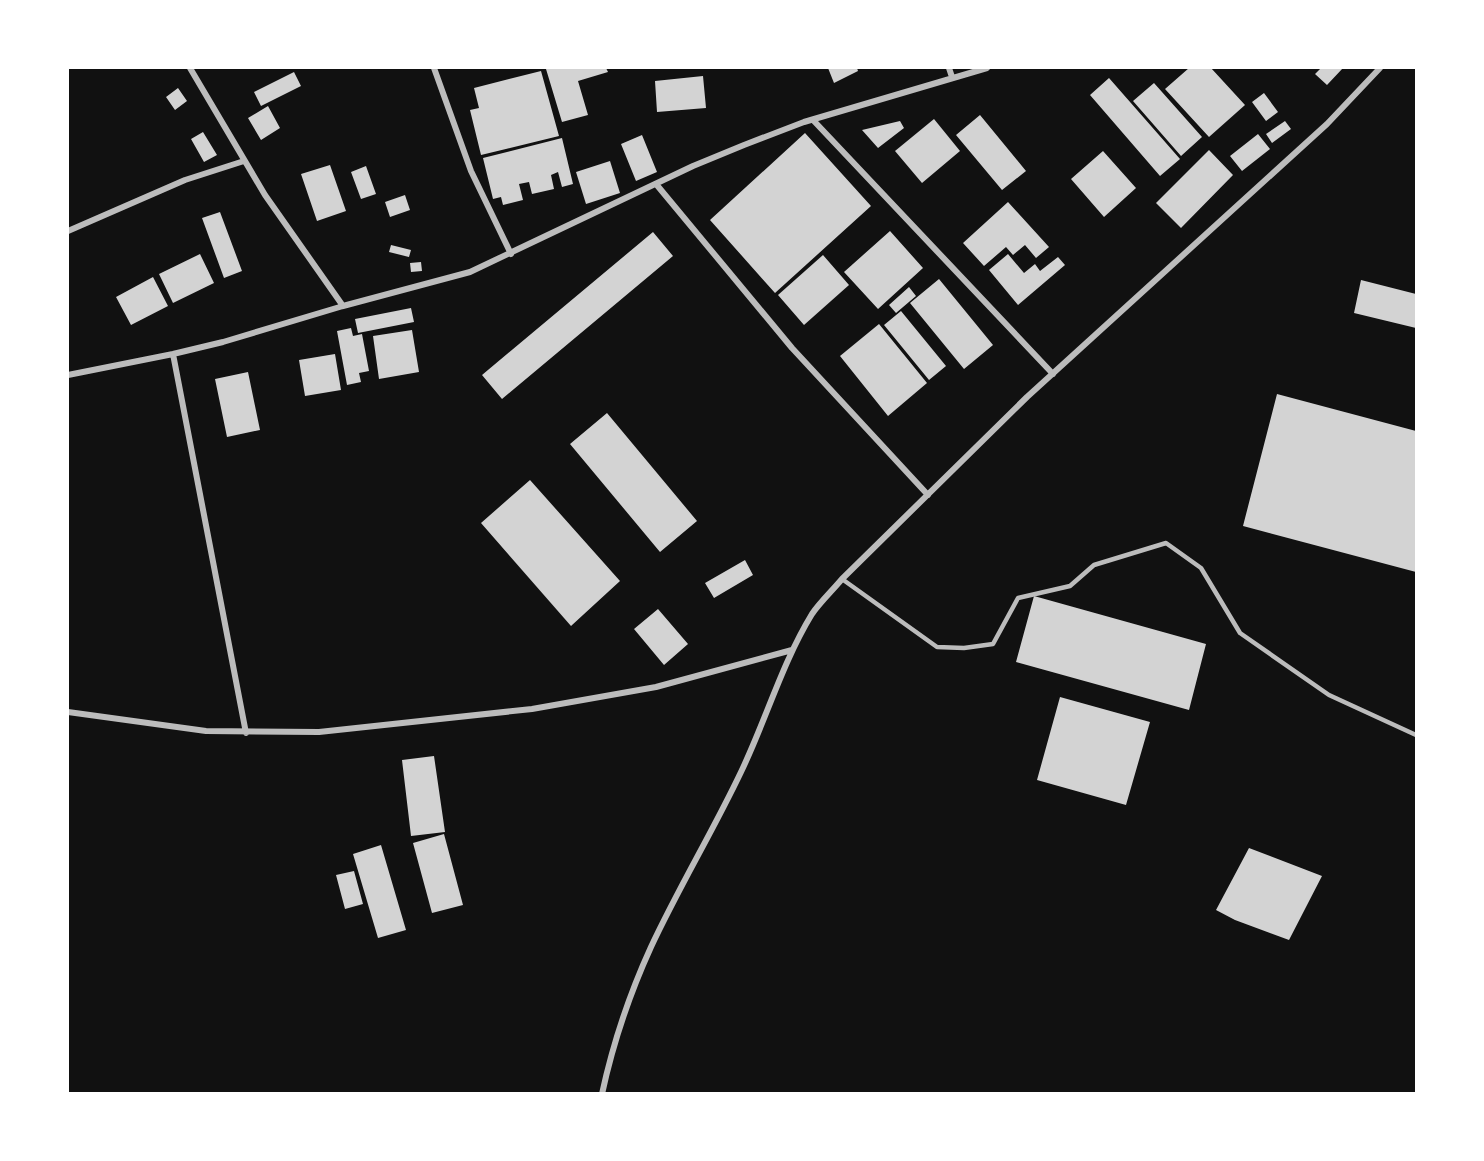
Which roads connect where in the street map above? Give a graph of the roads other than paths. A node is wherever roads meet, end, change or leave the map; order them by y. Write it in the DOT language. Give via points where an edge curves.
graph roads {
  1 [pos="190,68"];
  2 [pos="434,68"];
  3 [pos="950,68"];
  4 [pos="987,68"];
  5 [pos="1380,68"];
  6 [pos="952,76"];
  7 [pos="813,120"];
  8 [pos="244,161"];
  9 [pos="656,184"];
  10 [pos="68,231"];
  11 [pos="511,254"];
  12 [pos="343,306"];
  13 [pos="172,354"];
  14 [pos="1053,374"];
  15 [pos="68,375"];
  16 [pos="928,495"];
  17 [pos="842,579"];
  18 [pos="792,650"];
  19 [pos="68,712"];
  20 [pos="246,733"];
  21 [pos="1416,735"];
  22 [pos="602,1094"];
  1 -- 8 [label="street"];
  2 -- 11 [label="street" via="471,171"];
  3 -- 6 [label="street"];
  4 -- 6 [label="street"];
  5 -- 14 [label="street" via="1327,124"];
  6 -- 7 [label="street"];
  7 -- 9 [label="street"];
  7 -- 14 [label="street"];
  8 -- 10 [label="street" via="185,180"];
  8 -- 12 [label="street"];
  9 -- 11 [label="street"];
  9 -- 16 [label="street" via="792,348"];
  11 -- 12 [label="street" via="470,272"];
  12 -- 13 [label="street"];
  13 -- 15 [label="street"];
  13 -- 20 [label="street"];
  14 -- 16 [label="street"];
  16 -- 17 [label="street"];
  17 -- 18 [label="street" via="814,612"];
  17 -- 21 [label="lane" via="937,647 964,648 993,644 1018,598 1070,586 1094,565 1166,543 1201,567 1240,633 1329,695"];
  18 -- 20 [label="street" via="656,687 532,709 319,732"];
  18 -- 22 [label="street" via="751,753 652,946 628,1004"];
  19 -- 20 [label="street"];
}
